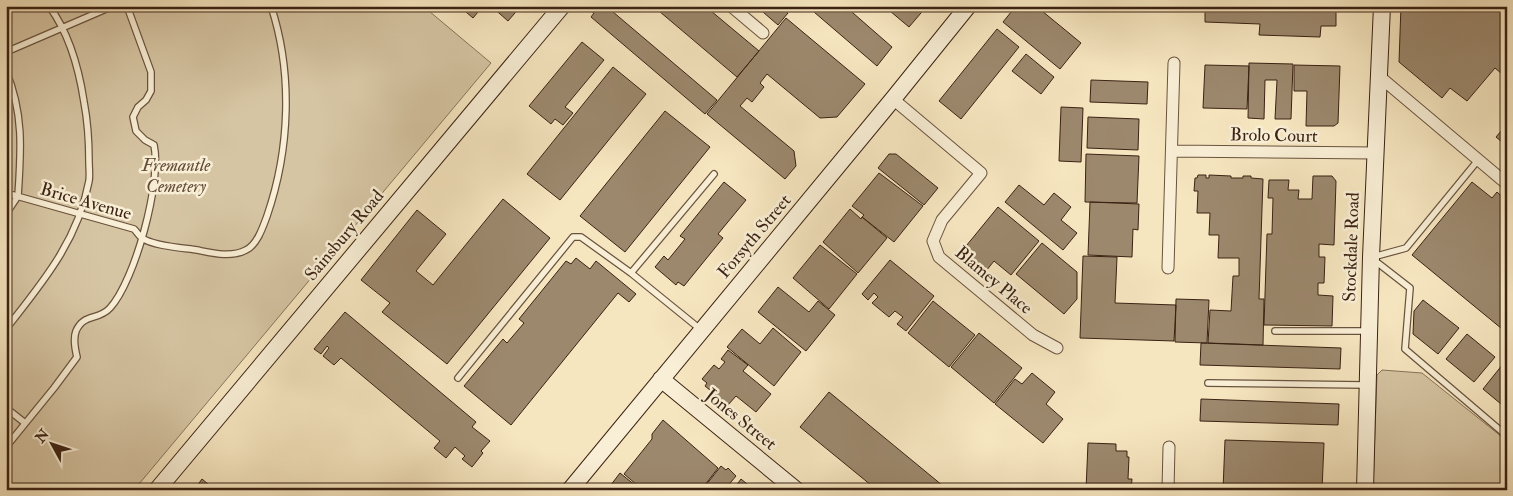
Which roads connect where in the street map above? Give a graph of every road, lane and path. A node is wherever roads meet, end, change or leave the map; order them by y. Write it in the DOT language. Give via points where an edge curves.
graph roads {
  1 [pos="49,6"];
  2 [pos="113,6"];
  3 [pos="127,6"];
  4 [pos="271,6"];
  5 [pos="562,6"];
  6 [pos="730,6"];
  7 [pos="968,6"];
  8 [pos="1382,6"];
  9 [pos="63,28"];
  10 [pos="763,33"];
  11 [pos="6,52"];
  12 [pos="1174,63"];
  13 [pos="6,72"];
  14 [pos="1380,77"];
  15 [pos="893,100"];
  16 [pos="1172,151"];
  17 [pos="1375,153"];
  18 [pos="1478,159"];
  19 [pos="714,174"];
  20 [pos="1507,184"];
  21 [pos="6,193"];
  22 [pos="18,196"];
  23 [pos="6,214"];
  24 [pos="80,215"];
  25 [pos="142,238"];
  26 [pos="1371,258"];
  27 [pos="1168,268"];
  28 [pos="631,273"];
  29 [pos="6,329"];
  30 [pos="701,330"];
  31 [pos="1275,331"];
  32 [pos="1369,332"];
  33 [pos="1057,348"];
  34 [pos="458,378"];
  35 [pos="661,379"];
  36 [pos="1208,383"];
  37 [pos="1367,385"];
  38 [pos="6,408"];
  39 [pos="25,424"];
  40 [pos="1507,436"];
  41 [pos="6,447"];
  42 [pos="1169,447"];
  43 [pos="157,490"];
  44 [pos="570,490"];
  45 [pos="796,490"];
  46 [pos="1168,490"];
  47 [pos="1365,490"];
  1 -- 9 [label="lane"];
  2 -- 9 [label="lane"];
  3 -- 25 [label="lane" via="151,72 151,91 133,117 136,131 154,145 156,155 152,195"];
  4 -- 25 [label="lane, Brice Avenue" via="284,67 284,146 274,197 261,234 246,250 225,255"];
  5 -- 43 [label="street, Sainsbury Road"];
  6 -- 10 [label="street"];
  7 -- 15 [label="street, Forsyth Street"];
  8 -- 14 [label="street, Stockdale Road"];
  9 -- 11 [label="lane"];
  9 -- 24 [label="lane" via="81,77 89,132 89,180"];
  12 -- 16 [label="street"];
  13 -- 22 [label="lane" via="13,86 19,114"];
  14 -- 17 [label="street, Stockdale Road"];
  14 -- 18 [label="street"];
  15 -- 30 [label="street, Forsyth Street"];
  15 -- 33 [label="street, Blamey Place" via="981,173 942,220 933,241 939,257 1033,336"];
  16 -- 17 [label="street, Brolo Court"];
  16 -- 27 [label="street"];
  17 -- 26 [label="street, Stockdale Road"];
  18 -- 20 [label="street"];
  18 -- 26 [label="lane" via="1406,248"];
  19 -- 28 [label="lane"];
  21 -- 22 [label="lane, Brice Avenue"];
  22 -- 23 [label="lane"];
  22 -- 24 [label="lane, Brice Avenue"];
  24 -- 25 [label="lane, Brice Avenue" via="134,229"];
  24 -- 29 [label="lane" via="46,278"];
  25 -- 39 [label="lane" via="125,284 111,308 103,314 84,319 74,343 77,358"];
  26 -- 32 [label="street, Stockdale Road"];
  26 -- 40 [label="lane" via="1410,288 1405,349"];
  28 -- 30 [label="lane"];
  28 -- 34 [label="lane" via="581,237 573,238"];
  30 -- 35 [label="street, Forsyth Street"];
  31 -- 32 [label="lane"];
  32 -- 37 [label="street, Stockdale Road"];
  35 -- 44 [label="street, Forsyth Street"];
  35 -- 45 [label="street, Jones Street"];
  36 -- 37 [label="lane"];
  37 -- 47 [label="street, Stockdale Road"];
  38 -- 39 [label="lane"];
  39 -- 41 [label="lane"];
  42 -- 46 [label="street"];
}
